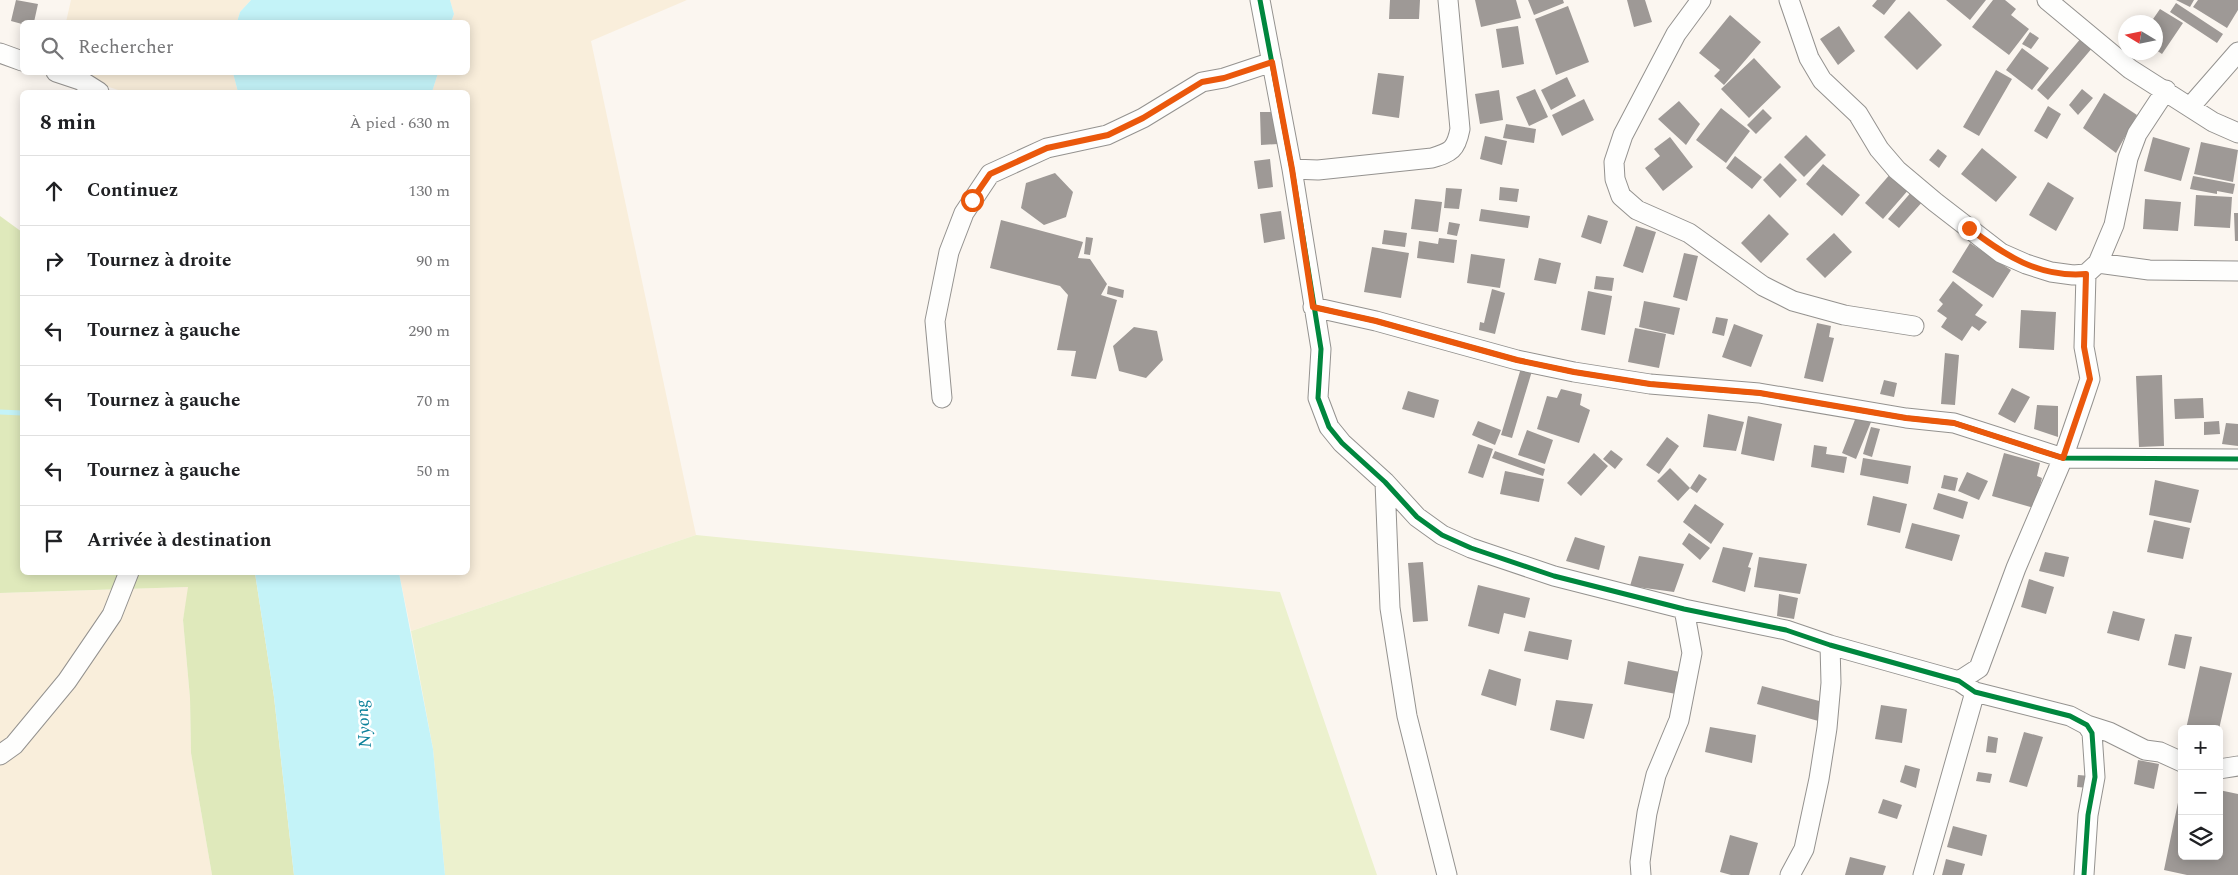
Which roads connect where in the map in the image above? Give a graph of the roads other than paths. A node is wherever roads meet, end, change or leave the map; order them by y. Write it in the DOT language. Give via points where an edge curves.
graph roads {
  1 [pos="1260,0"];
  2 [pos="1448,0"];
  3 [pos="1701,0"];
  4 [pos="1789,0"];
  5 [pos="2047,0"];
  6 [pos="2238,52"];
  7 [pos="0,53"];
  8 [pos="20,60"];
  9 [pos="1272,62"];
  10 [pos="65,75"];
  11 [pos="96,90"];
  12 [pos="2166,90"];
  13 [pos="2190,107"];
  14 [pos="2238,133"];
  15 [pos="1292,169"];
  16 [pos="2092,268"];
  17 [pos="2238,271"];
  18 [pos="1313,307"];
  19 [pos="1914,326"];
  20 [pos="942,398"];
  21 [pos="2063,458"];
  22 [pos="2238,459"];
  23 [pos="1385,482"];
  24 [pos="128,575"];
  25 [pos="1684,609"];
  26 [pos="1830,645"];
  27 [pos="1959,681"];
  28 [pos="1975,692"];
  29 [pos="2087,725"];
  30 [pos="0,755"];
  31 [pos="2178,760"];
  32 [pos="2238,766"];
  33 [pos="2223,769"];
  34 [pos="1446,875"];
  35 [pos="1641,875"];
  36 [pos="1790,875"];
  37 [pos="1923,875"];
  38 [pos="2084,875"];
  1 -- 9 [label="street"];
  2 -- 15 [label="street" via="1460,129 1458,144 1447,153 1432,158 1318,170"];
  3 -- 19 [label="street" via="1676,34 1623,135 1614,162 1621,196 1637,210 1688,233 1763,286 1793,301 1844,315"];
  4 -- 16 [label="street" via="1809,58 1822,80 1858,114 1879,149 1897,170 2000,252 2051,272 2073,275"];
  5 -- 12 [label="street" via="2130,69"];
  6 -- 13 [label="street"];
  7 -- 8 [label="street"];
  9 -- 15 [label="street"];
  9 -- 20 [label="street" via="1202,82 1108,135 1047,148 990,174 964,213 949,252 935,321"];
  10 -- 11 [label="street"];
  12 -- 13 [label="street"];
  12 -- 16 [label="street" via="2137,134 2128,158 2114,225"];
  13 -- 14 [label="street"];
  15 -- 18 [label="street"];
  16 -- 17 [label="street"];
  16 -- 21 [label="street" via="2084,347 2090,379"];
  18 -- 21 [label="street" via="1574,372 1650,384 1760,393 1954,423"];
  18 -- 23 [label="street" via="1321,349 1318,398 1330,427 1342,443"];
  21 -- 22 [label="street"];
  21 -- 27 [label="street" via="2016,568 1979,668"];
  23 -- 25 [label="street" via="1417,517 1442,535 1471,548 1554,576"];
  23 -- 34 [label="street" via="1390,608 1407,716"];
  24 -- 30 [label="street" via="112,615 67,681 14,745"];
  25 -- 26 [label="street" via="1786,630"];
  25 -- 35 [label="street" via="1692,653 1679,720 1656,775 1647,813"];
  26 -- 27 [label="street"];
  26 -- 36 [label="street" via="1831,683 1819,779 1804,849"];
  27 -- 28 [label="street"];
  28 -- 29 [label="street" via="2070,716"];
  28 -- 37 [label="street"];
  29 -- 31 [label="street"];
  29 -- 38 [label="street" via="2092,733 2095,778 2088,815"];
  32 -- 33 [label="street"];
}
